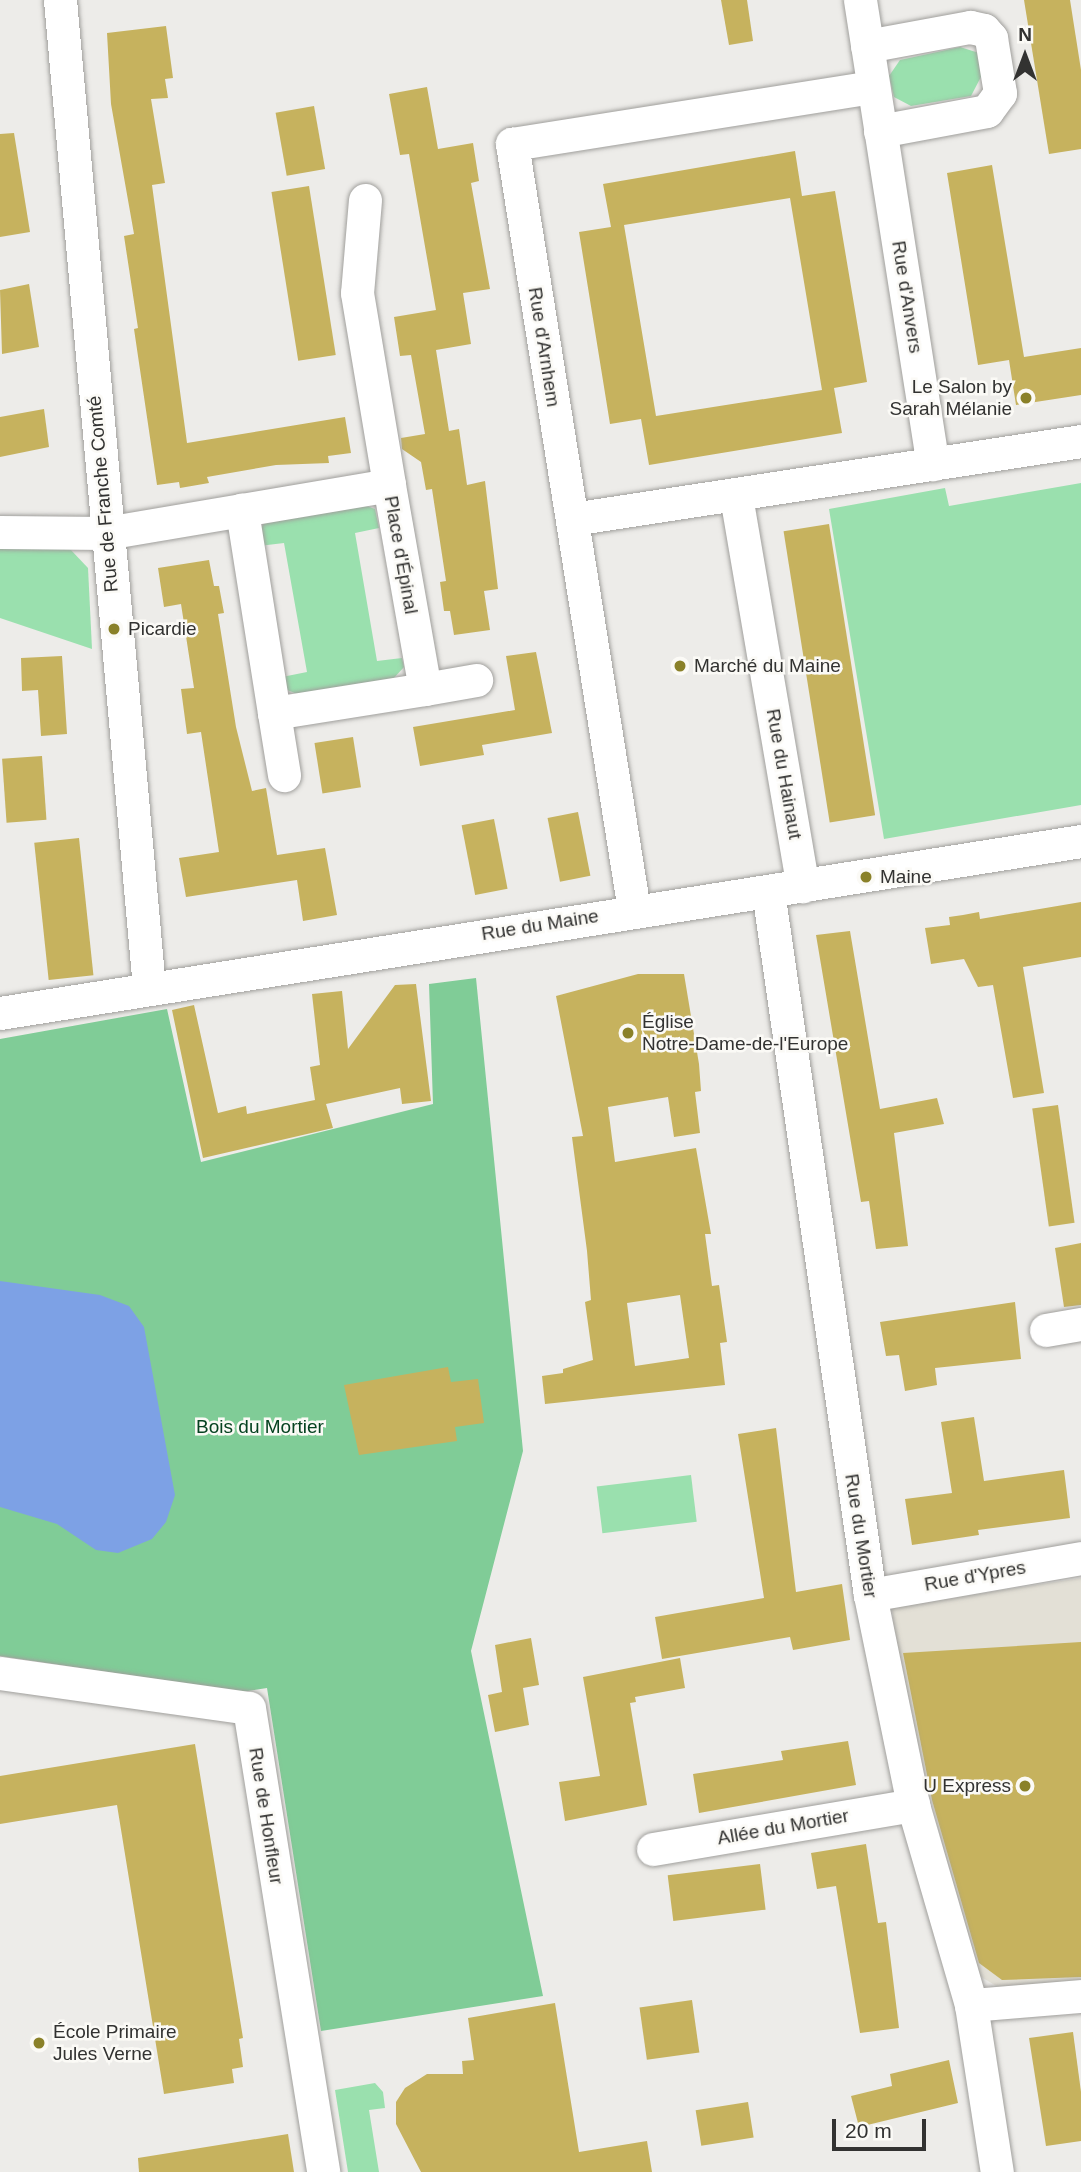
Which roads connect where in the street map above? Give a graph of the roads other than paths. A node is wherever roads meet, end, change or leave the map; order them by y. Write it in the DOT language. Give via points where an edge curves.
graph roads {
  1 [pos="60,0"];
  2 [pos="860,0"];
  3 [pos="867,46"];
  4 [pos="872,87"];
  5 [pos="880,131"];
  6 [pos="365,200"];
  7 [pos="1081,441"];
  8 [pos="933,464"];
  9 [pos="389,485"];
  10 [pos="736,496"];
  11 [pos="242,510"];
  12 [pos="572,519"];
  13 [pos="0,532"];
  14 [pos="106,533"];
  15 [pos="476,680"];
  16 [pos="425,689"];
  17 [pos="274,713"];
  18 [pos="284,775"];
  19 [pos="1081,841"];
  20 [pos="803,886"];
  21 [pos="768,891"];
  22 [pos="634,910"];
  23 [pos="149,987"];
  24 [pos="0,1013"];
  25 [pos="1081,1324"];
  26 [pos="1046,1330"];
  27 [pos="1081,1558"];
  28 [pos="870,1595"];
  29 [pos="0,1673"];
  30 [pos="913,1805"];
  31 [pos="653,1849"];
  32 [pos="1081,1996"];
  33 [pos="971,2006"];
  34 [pos="323,2172"];
  35 [pos="997,2172"];
  1 -- 14 [label="street, Rue de Franche Comté"];
  2 -- 3 [label="street, Rue d'Anvers"];
  3 -- 4 [label="street, Rue d'Anvers"];
  3 -- 5 [label="street" via="971,27 984,30 991,38 1000,93 987,111"];
  4 -- 5 [label="street, Rue d'Anvers"];
  4 -- 12 [label="street, Rue d'Arnhem" via="512,145"];
  5 -- 8 [label="street, Rue d'Anvers"];
  6 -- 9 [label="street" via="357,293"];
  7 -- 8 [label="street"];
  8 -- 10 [label="street"];
  9 -- 11 [label="street, Place d'Épinal"];
  9 -- 16 [label="street, Place d'Épinal"];
  10 -- 12 [label="street"];
  10 -- 20 [label="street, Rue du Hainaut"];
  11 -- 14 [label="street, Place d'Épinal"];
  11 -- 17 [label="street"];
  12 -- 22 [label="street, Rue d'Arnhem"];
  13 -- 14 [label="street, Place d'Épinal"];
  14 -- 23 [label="street, Rue de Franche Comté"];
  15 -- 16 [label="street"];
  16 -- 17 [label="street"];
  17 -- 18 [label="street"];
  19 -- 20 [label="street, Rue du Maine"];
  20 -- 21 [label="street, Rue du Maine"];
  21 -- 22 [label="street, Rue du Maine"];
  21 -- 28 [label="street, Rue du Mortier"];
  22 -- 23 [label="street, Rue du Maine"];
  23 -- 24 [label="street, Rue du Maine"];
  25 -- 26 [label="street"];
  27 -- 28 [label="street, Rue d'Ypres"];
  28 -- 30 [label="street, Rue du Mortier"];
  29 -- 34 [label="street, Rue de Honfleur" via="249,1708"];
  30 -- 31 [label="street, Allée du Mortier"];
  30 -- 33 [label="street, Rue du Mortier"];
  32 -- 33 [label="street"];
  33 -- 35 [label="street, Rue du Mortier"];
}
